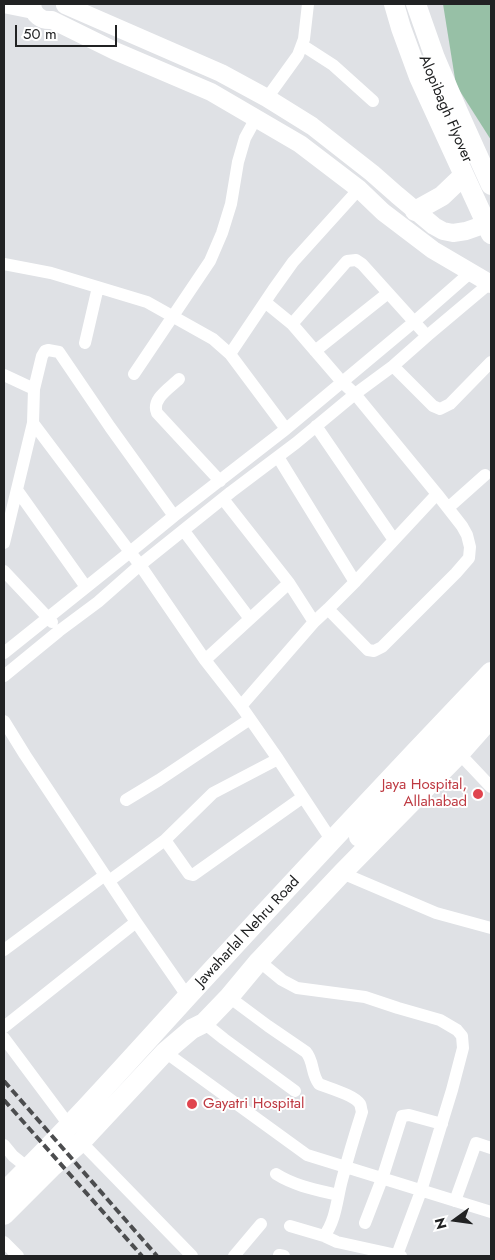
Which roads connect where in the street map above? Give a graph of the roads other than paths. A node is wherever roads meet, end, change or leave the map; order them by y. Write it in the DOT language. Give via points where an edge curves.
graph roads {
  1 [pos="308,4"];
  2 [pos="394,4"];
  3 [pos="404,4"];
  4 [pos="416,4"];
  5 [pos="430,4"];
  6 [pos="65,5"];
  7 [pos="4,8"];
  8 [pos="33,8"];
  9 [pos="52,20"];
  10 [pos="302,45"];
  11 [pos="160,46"];
  12 [pos="152,66"];
  13 [pos="268,98"];
  14 [pos="373,101"];
  15 [pos="256,118"];
  16 [pos="491,161"];
  17 [pos="464,175"];
  18 [pos="491,185"];
  19 [pos="359,189"];
  20 [pos="415,211"];
  21 [pos="490,224"];
  22 [pos="454,233"];
  23 [pos="448,258"];
  24 [pos="4,267"];
  25 [pos="471,272"];
  26 [pos="491,284"];
  27 [pos="98,287"];
  28 [pos="388,293"];
  29 [pos="264,302"];
  30 [pos="172,316"];
  31 [pos="414,322"];
  32 [pos="292,324"];
  33 [pos="426,336"];
  34 [pos="85,343"];
  35 [pos="315,351"];
  36 [pos="230,354"];
  37 [pos="491,362"];
  38 [pos="393,366"];
  39 [pos="134,374"];
  40 [pos="4,375"];
  41 [pos="179,379"];
  42 [pos="342,382"];
  43 [pos="34,389"];
  44 [pos="356,394"];
  45 [pos="33,423"];
  46 [pos="316,426"];
  47 [pos="286,429"];
  48 [pos="278,457"];
  49 [pos="485,475"];
  50 [pos="220,481"];
  51 [pos="17,490"];
  52 [pos="437,494"];
  53 [pos="223,499"];
  54 [pos="448,508"];
  55 [pos="174,516"];
  56 [pos="184,530"];
  57 [pos="394,540"];
  58 [pos="4,543"];
  59 [pos="130,552"];
  60 [pos="140,564"];
  61 [pos="4,571"];
  62 [pos="355,582"];
  63 [pos="289,583"];
  64 [pos="86,587"];
  65 [pos="328,609"];
  66 [pos="48,617"];
  67 [pos="250,619"];
  68 [pos="314,622"];
  69 [pos="59,631"];
  70 [pos="4,653"];
  71 [pos="205,660"];
  72 [pos="491,672"];
  73 [pos="4,676"];
  74 [pos="491,694"];
  75 [pos="241,706"];
  76 [pos="491,718"];
  77 [pos="250,719"];
  78 [pos="4,721"];
  79 [pos="438,729"];
  80 [pos="459,754"];
  81 [pos="278,759"];
  82 [pos="491,787"];
  83 [pos="303,797"];
  84 [pos="126,800"];
  85 [pos="165,840"];
  86 [pos="332,841"];
  87 [pos="342,873"];
  88 [pos="107,878"];
  89 [pos="136,922"];
  90 [pos="491,928"];
  91 [pos="4,950"];
  92 [pos="259,961"];
  93 [pos="188,997"];
  94 [pos="220,997"];
  95 [pos="198,1026"];
  96 [pos="4,1027"];
  97 [pos="4,1038"];
  98 [pos="165,1052"];
  99 [pos="295,1091"];
  100 [pos="442,1124"];
  101 [pos="69,1125"];
  102 [pos="81,1142"];
  103 [pos="4,1145"];
  104 [pos="491,1148"];
  105 [pos="345,1167"];
  106 [pos="34,1173"];
  107 [pos="276,1174"];
  108 [pos="382,1179"];
  109 [pos="421,1191"];
  110 [pos="4,1192"];
  111 [pos="338,1195"];
  112 [pos="455,1201"];
  113 [pos="491,1212"];
  114 [pos="4,1215"];
  115 [pos="365,1223"];
  116 [pos="261,1224"];
  117 [pos="290,1226"];
  118 [pos="324,1236"];
  119 [pos="4,1242"];
  120 [pos="18,1256"];
  121 [pos="192,1256"];
  122 [pos="234,1256"];
  123 [pos="399,1256"];
  1 -- 10 [label="street"];
  2 -- 17 [label="highway" via="419,76"];
  3 -- 21 [label="highway, Alopibagh Flyover" via="421,56 476,181"];
  4 -- 18 [label="highway, Alopibagh Flyover" via="439,67"];
  5 -- 16 [label="highway" via="463,97"];
  6 -- 9 [label="main road" via="61,15"];
  6 -- 11 [label="main road"];
  7 -- 8 [label="street"];
  8 -- 9 [label="main road" via="42,20"];
  9 -- 12 [label="main road"];
  10 -- 13 [label="street"];
  10 -- 14 [label="street" via="333,65"];
  11 -- 12 [label="main road"];
  11 -- 13 [label="main road" via="221,72"];
  12 -- 15 [label="main road" via="211,92"];
  13 -- 20 [label="main road" via="312,126"];
  15 -- 19 [label="main road" via="300,144"];
  15 -- 30 [label="street" via="244,138 222,233 210,261"];
  17 -- 20 [label="highway" via="442,196"];
  17 -- 21 [label="highway"];
  19 -- 23 [label="main road" via="383,212"];
  19 -- 29 [label="street" via="294,262"];
  20 -- 22 [label="main road" via="434,226"];
  21 -- 22 [label="main road"];
  22 -- 23 [label="main road"];
  23 -- 25 [label="main road"];
  24 -- 27 [label="street" via="51,273"];
  25 -- 26 [label="main road"];
  25 -- 31 [label="street"];
  26 -- 33 [label="street"];
  27 -- 30 [label="street" via="147,302"];
  27 -- 34 [label="street"];
  28 -- 31 [label="street"];
  28 -- 32 [label="street" via="362,264 356,260 347,261"];
  28 -- 35 [label="street"];
  29 -- 32 [label="street"];
  29 -- 36 [label="street"];
  30 -- 36 [label="street" via="213,339"];
  30 -- 39 [label="street"];
  31 -- 33 [label="street"];
  31 -- 42 [label="street"];
  32 -- 35 [label="street"];
  33 -- 38 [label="street"];
  35 -- 42 [label="street"];
  36 -- 47 [label="street"];
  37 -- 38 [label="street" via="450,404 440,409 433,406"];
  38 -- 44 [label="street"];
  40 -- 43 [label="street"];
  41 -- 50 [label="street" via="160,397 155,410"];
  42 -- 44 [label="street"];
  42 -- 47 [label="street"];
  43 -- 45 [label="street"];
  43 -- 55 [label="street" via="45,350 59,352"];
  44 -- 46 [label="street"];
  44 -- 52 [label="street"];
  45 -- 51 [label="street"];
  45 -- 59 [label="street"];
  46 -- 48 [label="street"];
  46 -- 57 [label="street"];
  47 -- 50 [label="street"];
  48 -- 53 [label="street"];
  48 -- 62 [label="street"];
  49 -- 54 [label="street"];
  50 -- 55 [label="street"];
  51 -- 58 [label="street"];
  51 -- 64 [label="street"];
  52 -- 54 [label="street"];
  52 -- 57 [label="street"];
  53 -- 56 [label="street"];
  53 -- 63 [label="street"];
  54 -- 65 [label="street" via="467,535 468,558 382,647 368,650"];
  55 -- 59 [label="street"];
  56 -- 60 [label="street"];
  56 -- 67 [label="street"];
  57 -- 62 [label="street"];
  59 -- 60 [label="street"];
  59 -- 64 [label="street"];
  60 -- 69 [label="street" via="98,602"];
  60 -- 71 [label="street"];
  61 -- 66 [label="street"];
  62 -- 65 [label="street"];
  63 -- 67 [label="street"];
  63 -- 68 [label="street"];
  64 -- 66 [label="street"];
  65 -- 68 [label="street"];
  66 -- 69 [label="street"];
  66 -- 70 [label="street"];
  67 -- 71 [label="street"];
  68 -- 75 [label="street"];
  69 -- 73 [label="street"];
  71 -- 75 [label="street"];
  72 -- 79 [label="highway, Jawaharlal Nehru Road"];
  74 -- 94 [label="highway"];
  75 -- 77 [label="street"];
  76 -- 80 [label="highway, Jawaharlal Nehru Road"];
  77 -- 81 [label="street"];
  77 -- 84 [label="street"];
  78 -- 88 [label="street"];
  79 -- 80 [label="street"];
  79 -- 86 [label="highway, Jawaharlal Nehru Road"];
  80 -- 82 [label="street"];
  80 -- 87 [label="highway, Jawaharlal Nehru Road"];
  81 -- 83 [label="street"];
  81 -- 85 [label="street" via="214,793"];
  83 -- 85 [label="street" via="194,875 189,874"];
  83 -- 86 [label="street"];
  85 -- 88 [label="street"];
  86 -- 93 [label="highway, Jawaharlal Nehru Road"];
  87 -- 90 [label="street" via="436,913"];
  87 -- 92 [label="highway, Jawaharlal Nehru Road"];
  88 -- 89 [label="street"];
  88 -- 91 [label="street"];
  89 -- 93 [label="street"];
  89 -- 96 [label="street"];
  92 -- 94 [label="highway, Jawaharlal Nehru Road"];
  92 -- 100 [label="street" via="296,988 365,997 440,1020 457,1030 464,1048"];
  93 -- 101 [label="highway, Jawaharlal Nehru Road"];
  94 -- 95 [label="highway" via="198,1014"];
  94 -- 105 [label="street" via="306,1052 319,1084 359,1102 362,1112"];
  95 -- 98 [label="highway, Jawaharlal Nehru Road"];
  95 -- 99 [label="street" via="224,1039"];
  97 -- 101 [label="street"];
  98 -- 102 [label="highway, Jawaharlal Nehru Road"];
  98 -- 105 [label="street" via="307,1155"];
  100 -- 108 [label="street" via="402,1116"];
  100 -- 109 [label="street"];
  101 -- 106 [label="highway, Jawaharlal Nehru Road"];
  102 -- 106 [label="highway, Jawaharlal Nehru Road" via="52,1166"];
  102 -- 121 [label="street"];
  103 -- 106 [label="street"];
  104 -- 112 [label="street" via="476,1143"];
  105 -- 108 [label="street"];
  105 -- 111 [label="street"];
  106 -- 110 [label="highway, Jawaharlal Nehru Road"];
  106 -- 114 [label="highway, Jawaharlal Nehru Road"];
  107 -- 111 [label="street" via="298,1185"];
  108 -- 109 [label="street"];
  108 -- 115 [label="street"];
  109 -- 112 [label="street"];
  109 -- 123 [label="street"];
  111 -- 118 [label="street" via="329,1230"];
  112 -- 113 [label="street"];
  116 -- 122 [label="street"];
  117 -- 118 [label="street"];
  118 -- 123 [label="street"];
  119 -- 120 [label="street"];
}
